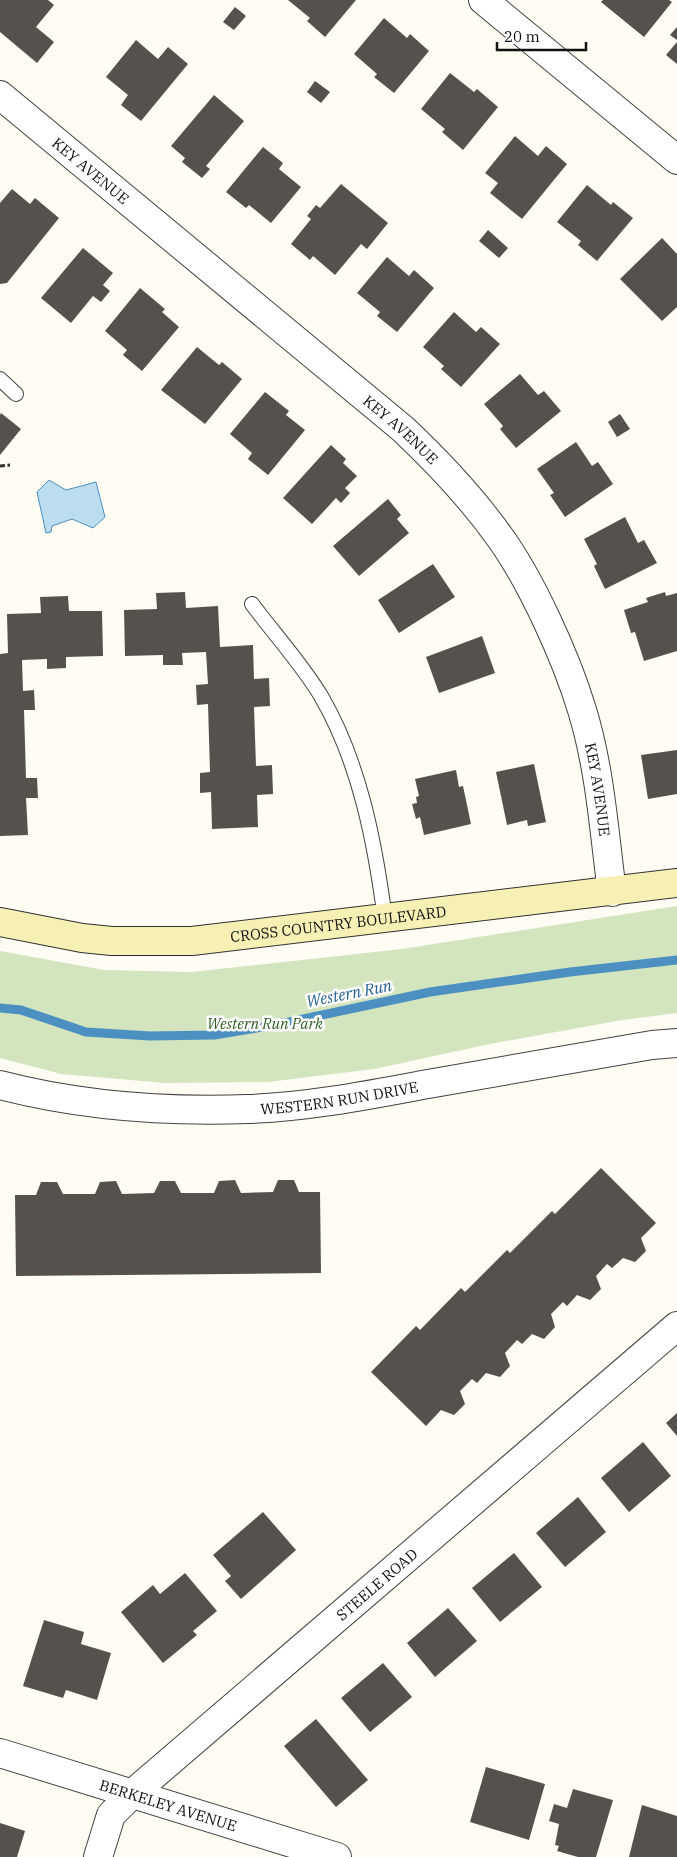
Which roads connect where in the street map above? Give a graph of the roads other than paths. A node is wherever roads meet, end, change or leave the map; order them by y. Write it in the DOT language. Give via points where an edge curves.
graph roads {
  1 [pos="483,0"];
  2 [pos="0,95"];
  3 [pos="677,160"];
  4 [pos="0,379"];
  5 [pos="16,394"];
  6 [pos="252,604"];
  7 [pos="677,882"];
  8 [pos="612,892"];
  9 [pos="385,918"];
  10 [pos="0,922"];
  11 [pos="677,1043"];
  12 [pos="0,1085"];
  13 [pos="677,1326"];
  14 [pos="0,1753"];
  15 [pos="132,1793"];
  16 [pos="98,1857"];
  17 [pos="337,1857"];
  1 -- 3 [label="street"];
  2 -- 8 [label="street, KEY AVENUE" via="404,429 440,464 500,537 557,644 582,710 598,780"];
  4 -- 5 [label="lane"];
  6 -- 9 [label="lane" via="321,696 341,734 368,823"];
  7 -- 8 [label="main road, CROSS COUNTRY BOULEVARD"];
  8 -- 9 [label="main road, CROSS COUNTRY BOULEVARD"];
  9 -- 10 [label="main road, CROSS COUNTRY BOULEVARD" via="192,941 149,943 82,938"];
  11 -- 12 [label="street, WESTERN RUN DRIVE" via="369,1095 249,1109 114,1106"];
  13 -- 15 [label="street, STEELE ROAD"];
  14 -- 15 [label="street, BERKELEY AVENUE"];
  15 -- 16 [label="street, STEELE ROAD" via="111,1815"];
  15 -- 17 [label="street, BERKELEY AVENUE"];
}
